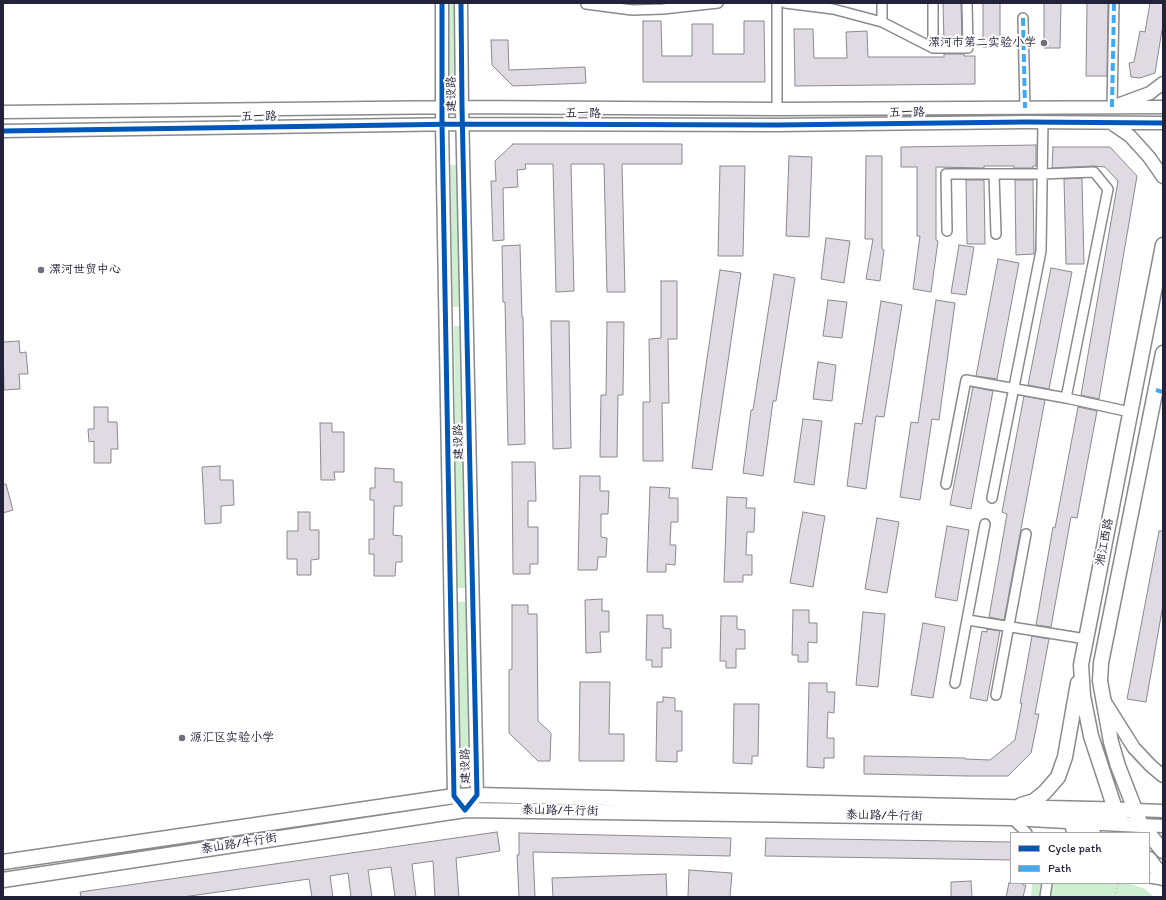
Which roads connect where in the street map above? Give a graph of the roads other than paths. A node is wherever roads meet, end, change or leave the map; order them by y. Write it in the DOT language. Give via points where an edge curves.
graph roads {
  1 [pos="442,3"];
  2 [pos="461,3"];
  3 [pos="586,3"];
  4 [pos="718,3"];
  5 [pos="777,3"];
  6 [pos="785,3"];
  7 [pos="882,3"];
  8 [pos="933,3"];
  9 [pos="967,3"];
  10 [pos="1114,3"];
  11 [pos="684,5"];
  12 [pos="632,6"];
  13 [pos="833,6"];
  14 [pos="1023,18"];
  15 [pos="882,22"];
  16 [pos="933,48"];
  17 [pos="1163,83"];
  18 [pos="1163,106"];
  19 [pos="443,107"];
  20 [pos="462,107"];
  21 [pos="1112,107"];
  22 [pos="1025,108"];
  23 [pos="777,109"];
  24 [pos="3,112"];
  25 [pos="1043,122"];
  26 [pos="1111,122"];
  27 [pos="442,124"];
  28 [pos="462,124"];
  29 [pos="1163,124"];
  30 [pos="777,125"];
  31 [pos="3,131"];
  32 [pos="1042,174"];
  33 [pos="994,175"];
  34 [pos="1163,177"];
  35 [pos="946,231"];
  36 [pos="996,234"];
  37 [pos="1163,245"];
  38 [pos="466,317"];
  39 [pos="446,318"];
  40 [pos="1163,353"];
  41 [pos="1013,389"];
  42 [pos="1160,391"];
  43 [pos="1066,398"];
  44 [pos="1130,412"];
  45 [pos="946,484"];
  46 [pos="992,498"];
  47 [pos="986,524"];
  48 [pos="1026,534"];
  49 [pos="472,594"];
  50 [pos="451,595"];
  51 [pos="968,620"];
  52 [pos="1008,627"];
  53 [pos="1086,639"];
  54 [pos="1081,665"];
  55 [pos="955,682"];
  56 [pos="996,695"];
  57 [pos="1104,700"];
  58 [pos="1163,776"];
  59 [pos="476,795"];
  60 [pos="454,796"];
  61 [pos="1115,809"];
  62 [pos="465,810"];
  63 [pos="1135,810"];
  64 [pos="1163,811"];
  65 [pos="1012,812"];
  66 [pos="1163,826"];
  67 [pos="1126,828"];
  68 [pos="1146,831"];
  69 [pos="1026,832"];
  70 [pos="1092,832"];
  71 [pos="1150,836"];
  72 [pos="1163,851"];
  73 [pos="1150,860"];
  74 [pos="3,862"];
  75 [pos="1150,868"];
  76 [pos="1150,878"];
  77 [pos="1163,879"];
  78 [pos="3,880"];
  79 [pos="1047,884"];
  80 [pos="1045,897"];
  1 -- 19 [label="street, 建设路"];
  2 -- 20 [label="street, 建设路"];
  3 -- 12 [label="street"];
  4 -- 11 [label="street"];
  5 -- 23 [label="street"];
  6 -- 13 [label="street"];
  7 -- 15 [label="street"];
  8 -- 16 [label="street"];
  9 -- 16 [label="street" via="968,48"];
  10 -- 21 [label="street"];
  11 -- 12 [label="street"];
  13 -- 15 [label="street"];
  14 -- 22 [label="street"];
  15 -- 16 [label="street"];
  17 -- 21 [label="street" via="1150,93"];
  18 -- 21 [label="street, 五一路"];
  19 -- 20 [label="street, 五一路"];
  19 -- 24 [label="street, 五一路"];
  19 -- 27 [label="street, 建设路"];
  20 -- 23 [label="street, 五一路"];
  20 -- 28 [label="street, 建设路"];
  21 -- 22 [label="street, 五一路"];
  22 -- 23 [label="street, 五一路"];
  23 -- 30 [label="street"];
  25 -- 26 [label="street, 五一路"];
  25 -- 30 [label="street, 五一路"];
  25 -- 32 [label="street"];
  26 -- 29 [label="street, 五一路"];
  26 -- 34 [label="street" via="1130,136"];
  27 -- 28 [label="street, 五一路"];
  27 -- 31 [label="street, 五一路"];
  27 -- 39 [label="street, 建设路"];
  28 -- 30 [label="street, 五一路"];
  28 -- 38 [label="street, 建设路"];
  32 -- 33 [label="street"];
  32 -- 41 [label="street" via="1041,251"];
  32 -- 43 [label="street" via="1094,172 1108,189"];
  33 -- 35 [label="street" via="946,174"];
  33 -- 36 [label="street"];
  37 -- 44 [label="main road, 湘江西路"];
  38 -- 39 [label="street"];
  38 -- 49 [label="street, 建设路"];
  39 -- 50 [label="street, 建设路"];
  40 -- 42 [label="main road, 湘江西路"];
  41 -- 43 [label="street"];
  41 -- 45 [label="street" via="966,380"];
  41 -- 46 [label="street"];
  42 -- 57 [label="main road, 湘江西路" via="1101,663 1100,681"];
  43 -- 44 [label="street"];
  44 -- 53 [label="main road, 湘江西路"];
  47 -- 51 [label="street"];
  48 -- 52 [label="street"];
  49 -- 50 [label="street"];
  49 -- 59 [label="street, 建设路"];
  50 -- 60 [label="street, 建设路"];
  51 -- 52 [label="street"];
  51 -- 55 [label="street"];
  52 -- 53 [label="street"];
  52 -- 56 [label="street"];
  53 -- 54 [label="main road, 湘江西路"];
  54 -- 61 [label="main road, 湘江西路" via="1083,696 1091,736"];
  54 -- 65 [label="main road" via="1065,757 1058,777 1034,801"];
  57 -- 58 [label="street" via="1134,748"];
  57 -- 63 [label="main road, 湘江西路" via="1111,742"];
  59 -- 60 [label="main road, 泰山路/牛行街"];
  59 -- 62 [label="street, 建设路"];
  59 -- 65 [label="main road, 泰山路/牛行街"];
  60 -- 62 [label="street, 建设路"];
  60 -- 74 [label="main road, 泰山路/牛行街"];
  61 -- 63 [label="main road, 泰山路/牛行街"];
  61 -- 65 [label="main road, 泰山路/牛行街"];
  61 -- 67 [label="main road, 湘江西路"];
  62 -- 65 [label="main road, 泰山路/牛行街"];
  62 -- 78 [label="main road, 泰山路/牛行街"];
  63 -- 64 [label="street"];
  63 -- 68 [label="main road, 湘江西路"];
  65 -- 67 [label="main road, 泰山路/牛行街"];
  65 -- 69 [label="street"];
  65 -- 70 [label="main road" via="1034,824 1082,828"];
  66 -- 68 [label="street"];
  67 -- 68 [label="main road, 泰山路/牛行街"];
  71 -- 72 [label="main road, 湘江西路"];
  73 -- 77 [label="main road"];
  75 -- 77 [label="main road"];
  76 -- 77 [label="street"];
  79 -- 80 [label="street"];
}
